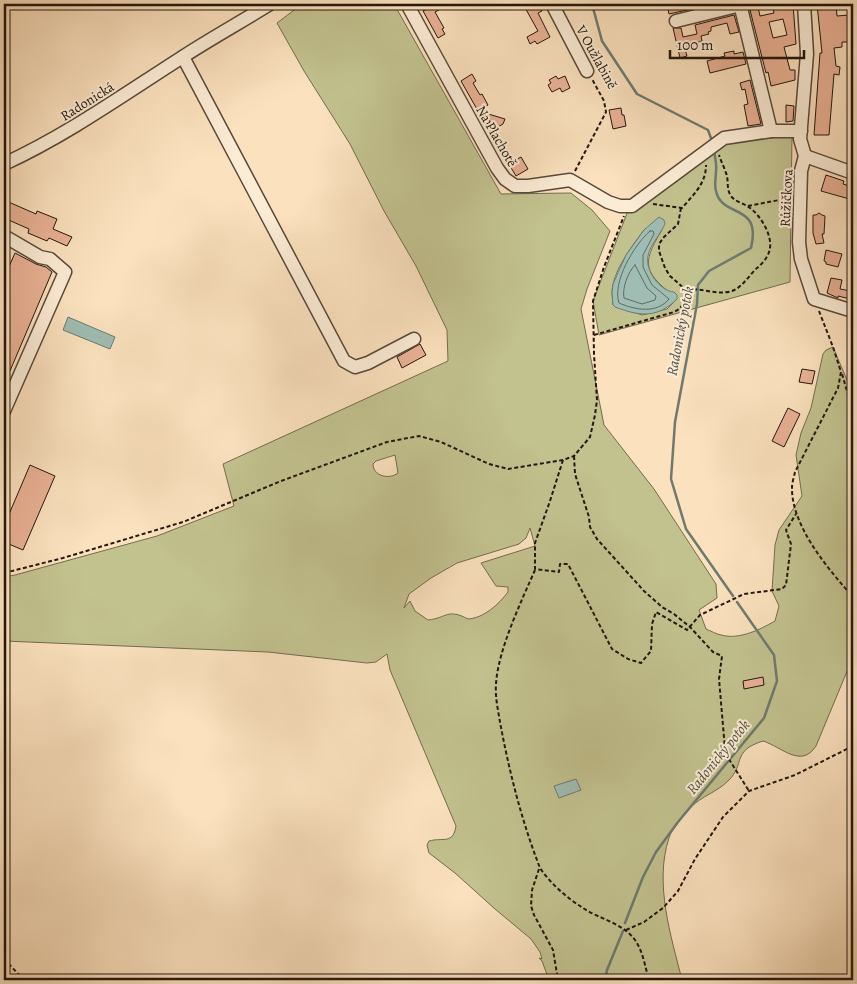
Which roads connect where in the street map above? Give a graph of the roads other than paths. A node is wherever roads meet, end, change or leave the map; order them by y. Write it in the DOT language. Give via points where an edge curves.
graph roads {
  1 [pos="270,4"];
  2 [pos="407,4"];
  3 [pos="552,4"];
  4 [pos="742,4"];
  5 [pos="804,4"];
  6 [pos="676,20"];
  7 [pos="183,56"];
  8 [pos="587,71"];
  9 [pos="771,131"];
  10 [pos="801,132"];
  11 [pos="805,156"];
  12 [pos="4,164"];
  13 [pos="853,173"];
  14 [pos="4,236"];
  15 [pos="853,311"];
  16 [pos="414,339"];
  17 [pos="4,411"];
  1 -- 7 [label="street, Radonická"];
  2 -- 9 [label="street, Na Plachotě" via="497,168 515,186 570,180 608,202 632,206 724,138"];
  3 -- 8 [label="street, V Oužlabině"];
  4 -- 6 [label="street"];
  4 -- 9 [label="street"];
  5 -- 10 [label="street, Růžičkova" via="807,54"];
  7 -- 12 [label="street, Radonická" via="70,130"];
  7 -- 16 [label="street" via="344,361 355,367 368,363"];
  9 -- 10 [label="street"];
  10 -- 11 [label="street, Růžičkova"];
  11 -- 13 [label="street"];
  11 -- 15 [label="street, Růžičkova" via="799,242 801,259 814,299"];
  14 -- 17 [label="street" via="40,257 50,258 65,272"];
}
